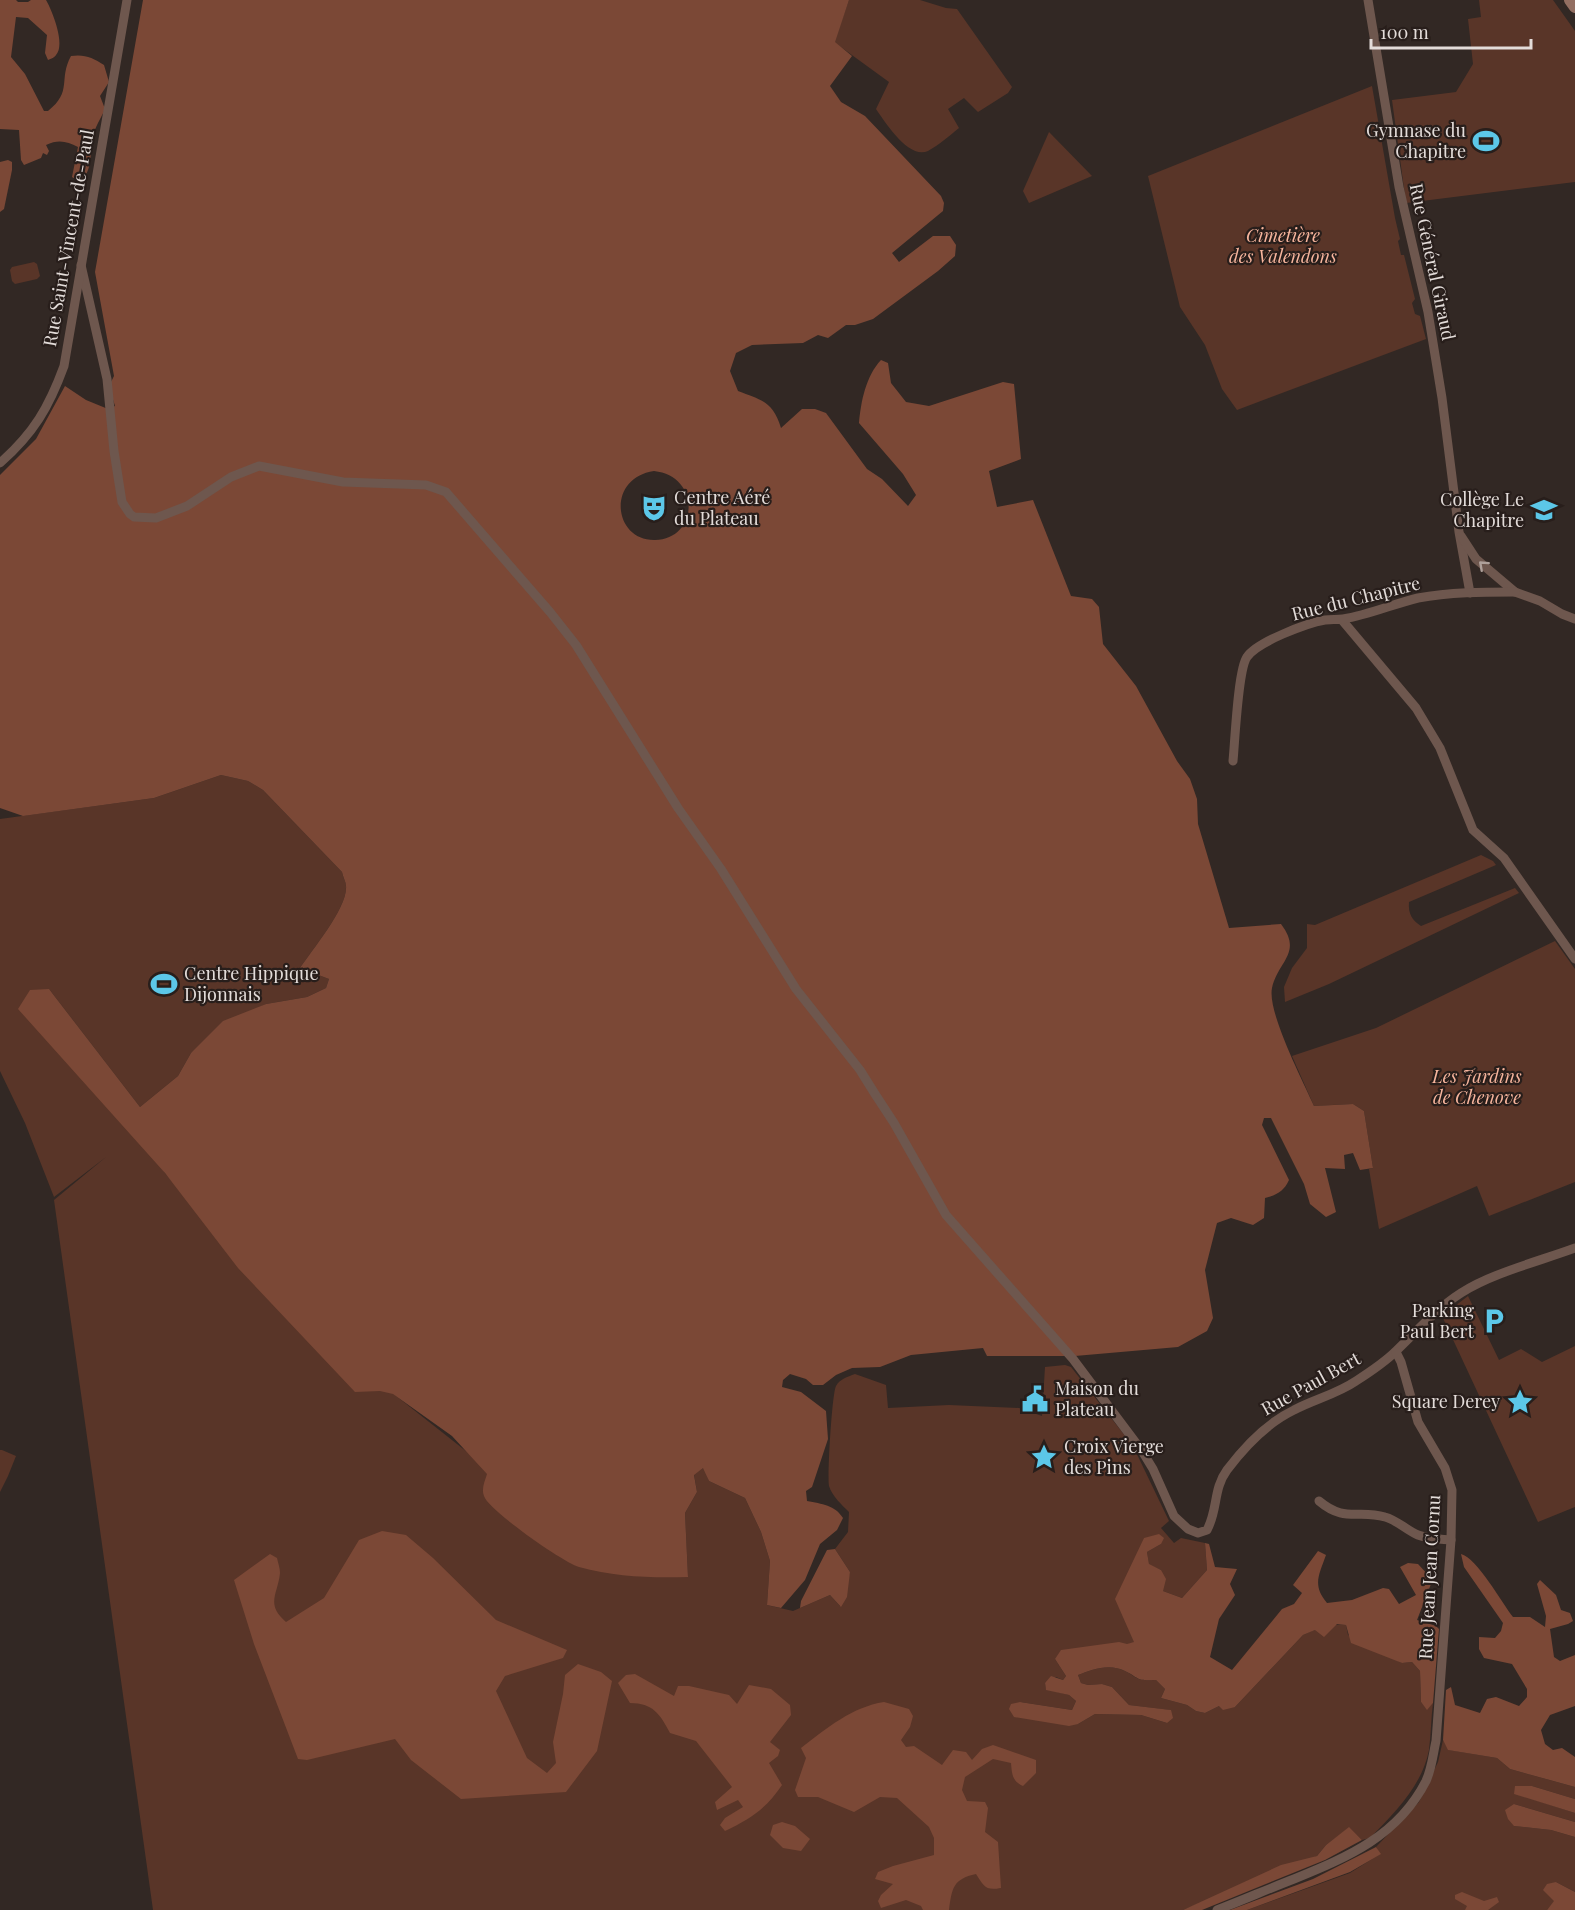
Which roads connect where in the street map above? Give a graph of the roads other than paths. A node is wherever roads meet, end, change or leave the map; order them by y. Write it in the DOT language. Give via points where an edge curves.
graph roads {
  1 [pos="127,0"];
  2 [pos="1368,0"];
  3 [pos="1570,0"];
  4 [pos="1575,7"];
  5 [pos="81,265"];
  6 [pos="0,463"];
  7 [pos="1459,532"];
  8 [pos="1515,592"];
  9 [pos="1470,593"];
  10 [pos="1575,619"];
  11 [pos="1342,620"];
  12 [pos="1233,761"];
  13 [pos="1575,959"];
  14 [pos="1575,1248"];
  15 [pos="1396,1352"];
  16 [pos="1319,1501"];
  17 [pos="1450,1540"];
  18 [pos="1217,1910"];
  1 -- 5 [label="street, Rue Saint-Vincent-de-Paul"];
  2 -- 7 [label="street, Rue Général Giraud" via="1399,187 1428,312"];
  3 -- 4 [label="main road"];
  5 -- 6 [label="street, Rue Saint-Vincent-de-Paul" via="62,373 43,415"];
  5 -- 15 [label="street, Rue Paul Bert" via="107,379 122,502 130,514 156,518 187,506 231,477 259,466 343,482 426,484 446,492 576,645 796,989 860,1070 945,1215 1074,1359 1142,1451 1174,1516 1188,1529 1198,1533 1210,1526 1222,1478 1267,1426 1354,1383"];
  8 -- 7 [label="street, Rue Général Giraud, one-way" via="1476,559"];
  7 -- 9 [label="street, Rue Général Giraud"];
  8 -- 9 [label="street, Rue du Chapitre"];
  8 -- 10 [label="street, Rue Général Giraud"];
  9 -- 11 [label="street, Rue du Chapitre" via="1419,598"];
  11 -- 12 [label="street, Rue du Chapitre" via="1325,620 1274,638 1254,648 1245,658"];
  11 -- 13 [label="street" via="1416,708 1440,748 1473,830 1504,858"];
  14 -- 15 [label="street, Rue Paul Bert" via="1462,1292 1430,1317"];
  15 -- 17 [label="street, Rue Jean Jean Cornu" via="1418,1422 1449,1476"];
  16 -- 17 [label="street" via="1344,1515 1380,1515 1418,1535"];
  17 -- 18 [label="street, Rue Jean Jean Cornu" via="1436,1741 1430,1770 1412,1803 1389,1829 1338,1862"];
}
